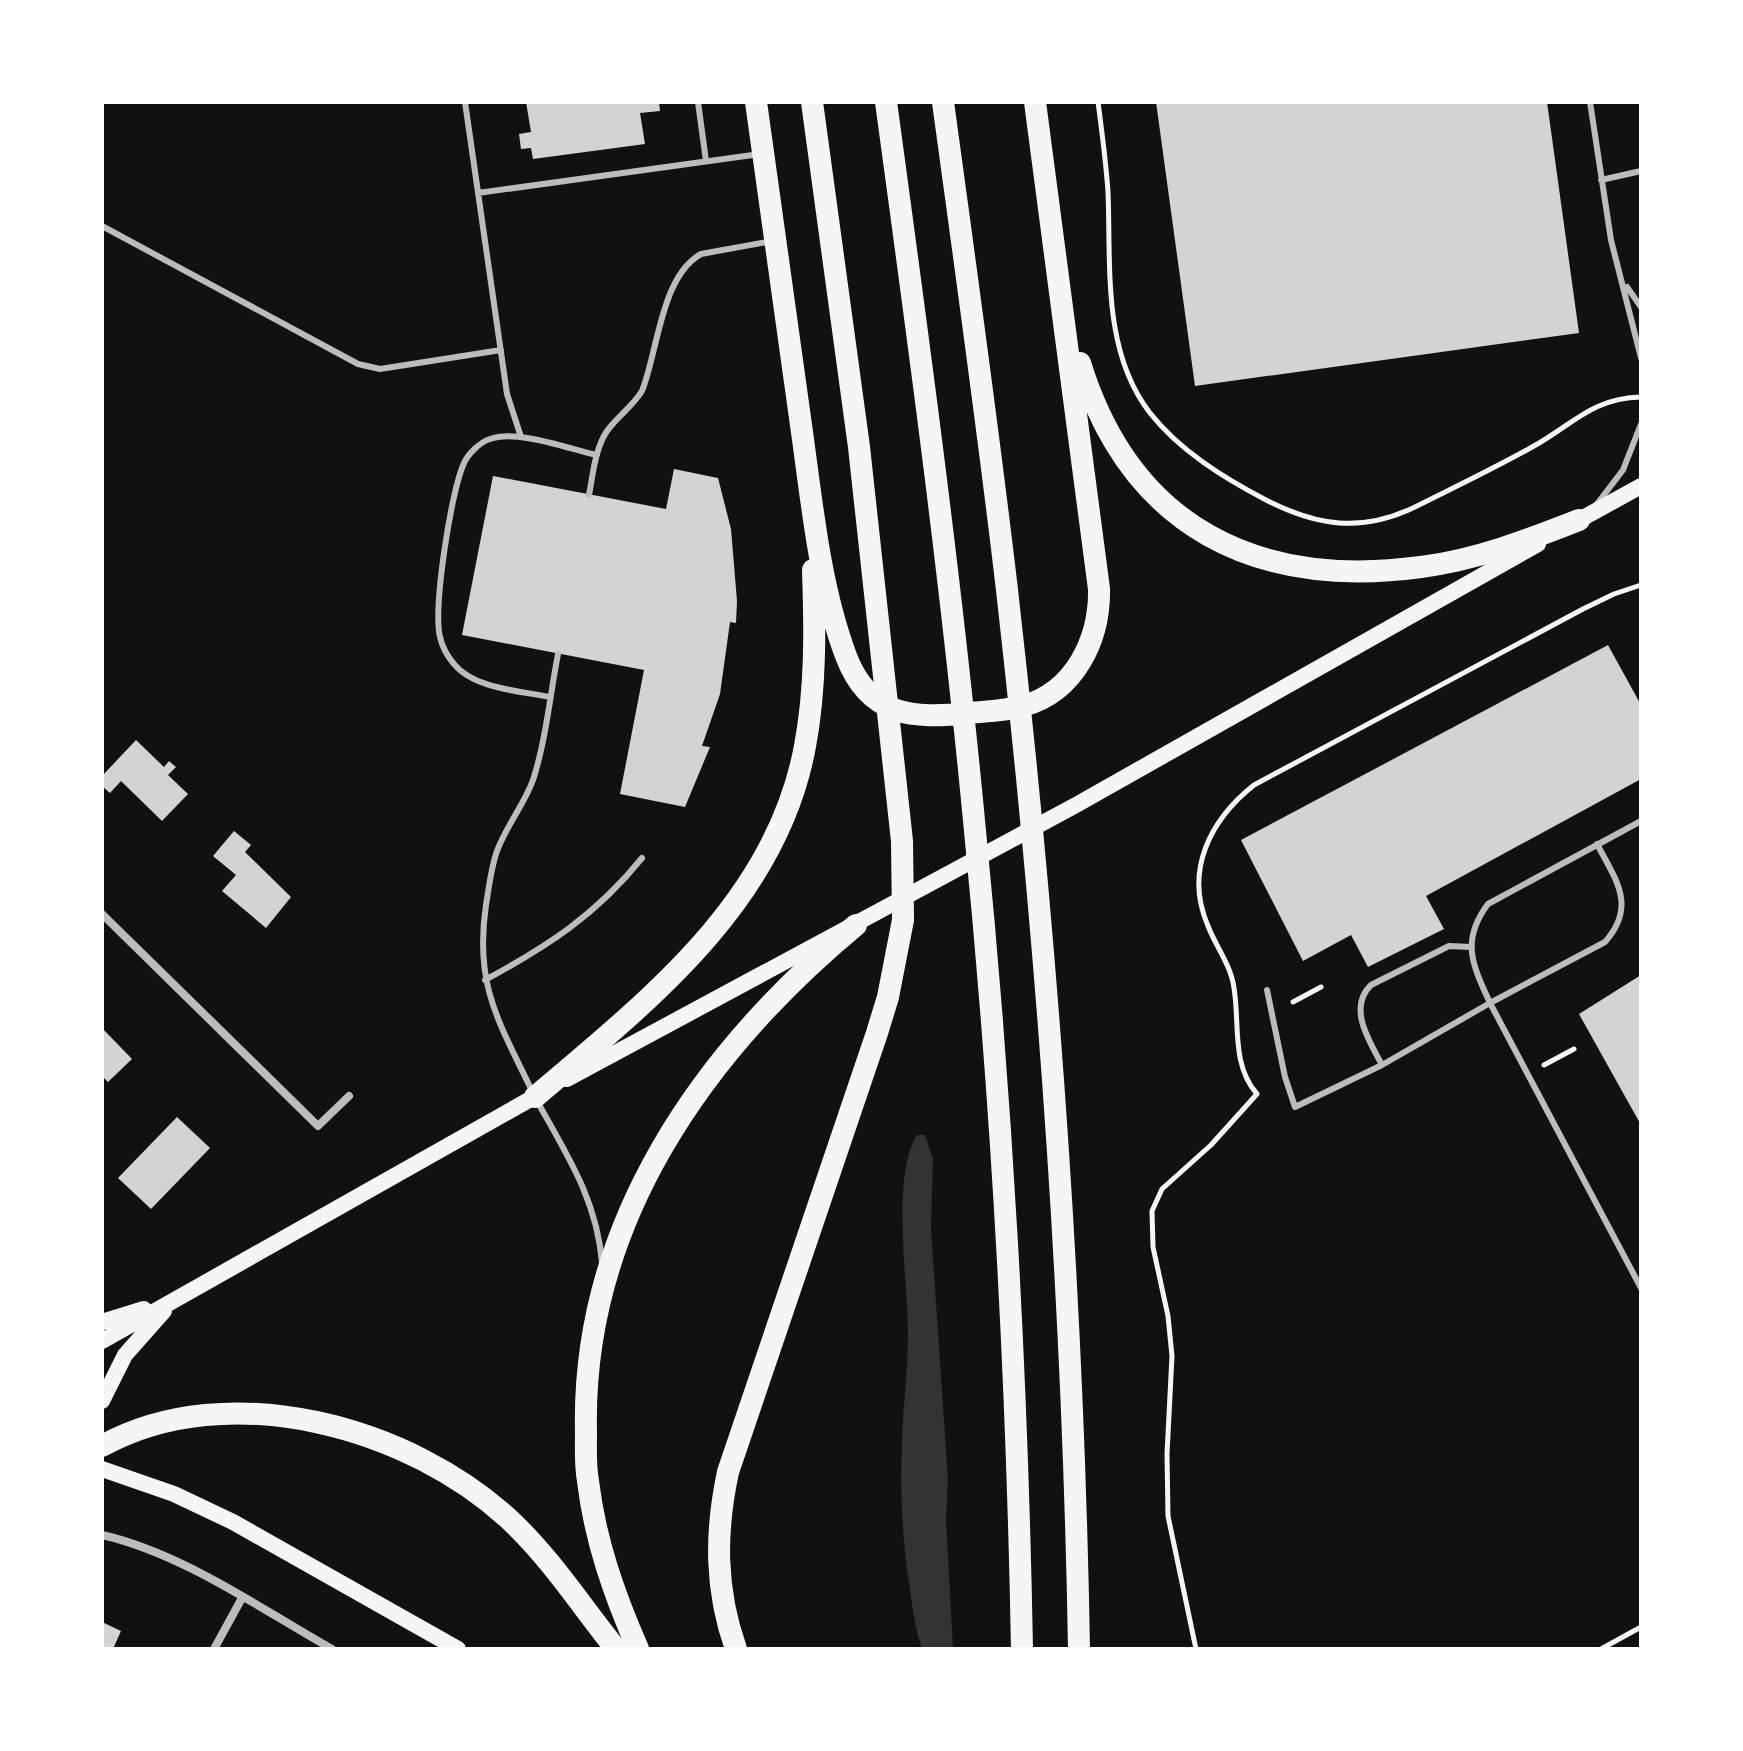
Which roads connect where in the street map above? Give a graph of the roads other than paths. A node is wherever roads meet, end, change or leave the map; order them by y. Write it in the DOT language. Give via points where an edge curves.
graph roads {
  1 [pos="465,102"];
  2 [pos="698,102"];
  3 [pos="756,102"];
  4 [pos="812,102"];
  5 [pos="886,102"];
  6 [pos="943,102"];
  7 [pos="1035,102"];
  8 [pos="1590,102"];
  9 [pos="763,154"];
  10 [pos="706,161"];
  11 [pos="1641,171"];
  12 [pos="1601,180"];
  13 [pos="478,193"];
  14 [pos="102,226"];
  15 [pos="775,241"];
  16 [pos="1624,283"];
  17 [pos="1061,289"];
  18 [pos="1641,307"];
  19 [pos="501,350"];
  20 [pos="1641,358"];
  21 [pos="1641,424"];
  22 [pos="521,437"];
  23 [pos="597,455"];
  24 [pos="809,480"];
  25 [pos="1641,486"];
  26 [pos="589,495"];
  27 [pos="1579,520"];
  28 [pos="558,654"];
  29 [pos="550,697"];
  30 [pos="1641,821"];
  31 [pos="1597,844"];
  32 [pos="642,858"];
  33 [pos="102,914"];
  34 [pos="856,925"];
  35 [pos="1471,947"];
  36 [pos="485,980"];
  37 [pos="1267,990"];
  38 [pos="1490,1003"];
  39 [pos="1382,1065"];
  40 [pos="349,1096"];
  41 [pos="535,1097"];
  42 [pos="603,1288"];
  43 [pos="1641,1288"];
  44 [pos="180,1297"];
  45 [pos="102,1322"];
  46 [pos="102,1341"];
  47 [pos="102,1401"];
  48 [pos="102,1446"];
  49 [pos="102,1469"];
  50 [pos="102,1535"];
  51 [pos="242,1598"];
  52 [pos="214,1649"];
  53 [pos="332,1649"];
  54 [pos="458,1649"];
  55 [pos="616,1649"];
  56 [pos="638,1649"];
  57 [pos="736,1649"];
  58 [pos="1022,1649"];
  59 [pos="1079,1649"];
  1 -- 13 [label="lane"];
  2 -- 10 [label="lane"];
  3 -- 9 [label="highway"];
  4 -- 57 [label="highway" via="878,601 902,841 903,920 877,1033 728,1472 718,1567"];
  5 -- 58 [label="highway" via="976,832 1004,1212"];
  6 -- 59 [label="highway" via="1003,558 1039,904 1065,1282"];
  7 -- 17 [label="highway"];
  8 -- 12 [label="lane"];
  9 -- 10 [label="lane"];
  9 -- 15 [label="highway"];
  10 -- 13 [label="lane"];
  11 -- 12 [label="lane"];
  12 -- 16 [label="lane"];
  13 -- 19 [label="lane"];
  14 -- 19 [label="lane" via="369,368"];
  15 -- 23 [label="lane" via="691,259 668,300 642,391 606,433"];
  15 -- 24 [label="highway"];
  16 -- 18 [label="lane"];
  16 -- 20 [label="lane"];
  17 -- 24 [label="highway" via="1100,606 1088,649 1064,683 1047,696 1023,706 937,716 891,709 871,696 840,640"];
  17 -- 27 [label="highway" via="1082,372 1126,461 1168,508 1240,552 1317,570 1423,567 1495,551"];
  19 -- 22 [label="lane" via="507,394"];
  21 -- 27 [label="lane" via="1623,470"];
  22 -- 23 [label="lane"];
  22 -- 29 [label="lane" via="489,439 465,461 441,577 440,637 455,666 472,678"];
  23 -- 26 [label="lane"];
  24 -- 41 [label="highway" via="811,700 799,774 780,823 756,872 704,945"];
  25 -- 27 [label="main road"];
  27 -- 34 [label="main road"];
  28 -- 29 [label="lane"];
  29 -- 36 [label="lane" via="534,776 491,876 482,949"];
  30 -- 31 [label="lane"];
  31 -- 35 [label="lane" via="1488,904 1476,923"];
  31 -- 38 [label="lane" via="1622,894 1613,933"];
  32 -- 36 [label="lane" via="568,931"];
  33 -- 40 [label="street" via="318,1126"];
  34 -- 41 [label="main road"];
  34 -- 42 [label="highway" via="768,1008 684,1113 641,1184"];
  35 -- 38 [label="lane" via="1473,966"];
  35 -- 39 [label="lane" via="1449,946 1365,991 1362,1024"];
  36 -- 41 [label="lane" via="496,1018"];
  37 -- 39 [label="lane" via="1295,1107"];
  38 -- 39 [label="lane"];
  38 -- 43 [label="lane"];
  41 -- 42 [label="lane" via="591,1206 601,1246"];
  41 -- 44 [label="main road"];
  42 -- 56 [label="highway" via="587,1380 587,1478 605,1568"];
  44 -- 45 [label="main road"];
  44 -- 46 [label="main road"];
  44 -- 47 [label="main road" via="125,1355"];
  48 -- 55 [label="highway" via="152,1425 246,1414 319,1423 387,1443 453,1476 501,1512"];
  49 -- 54 [label="main road" via="223,1517"];
  50 -- 51 [label="street" via="153,1550"];
  51 -- 52 [label="street"];
  51 -- 53 [label="street"];
}
